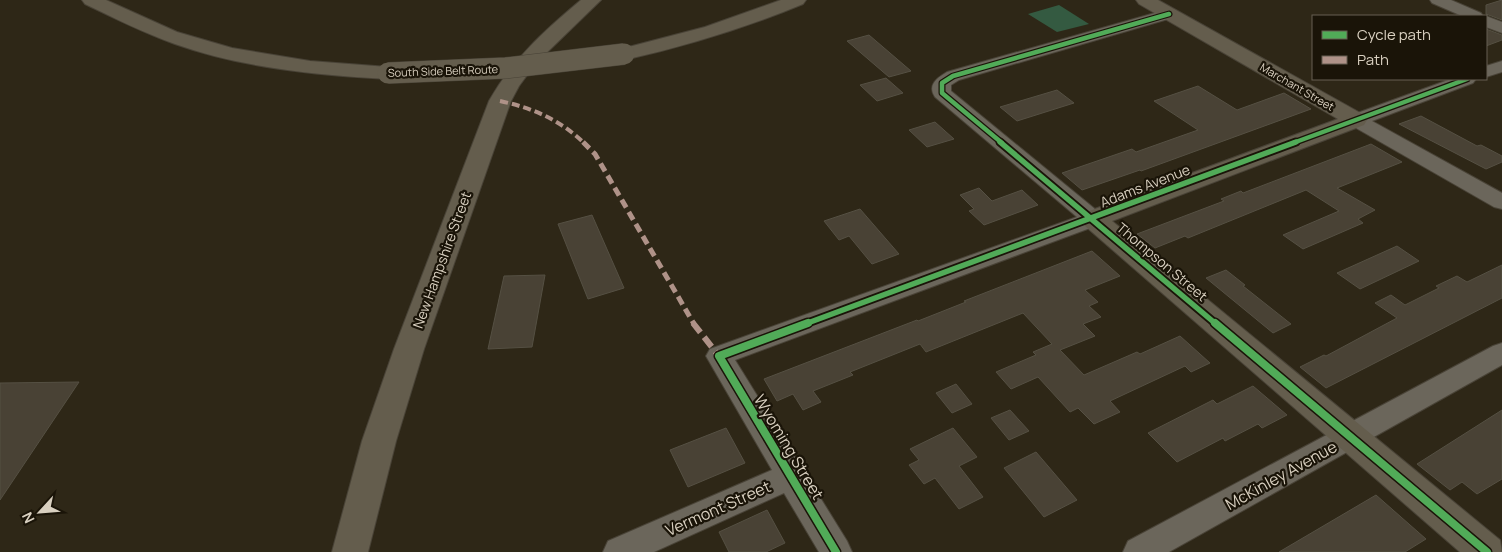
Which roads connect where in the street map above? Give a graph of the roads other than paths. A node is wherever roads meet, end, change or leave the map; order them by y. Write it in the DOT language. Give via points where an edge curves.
graph roads {
  1 [pos="91,0"];
  2 [pos="592,0"];
  3 [pos="797,0"];
  4 [pos="1145,0"];
  5 [pos="1438,0"];
  6 [pos="1169,14"];
  7 [pos="1473,15"];
  8 [pos="1487,21"];
  9 [pos="1502,28"];
  10 [pos="1502,66"];
  11 [pos="1487,72"];
  12 [pos="1464,80"];
  13 [pos="1356,120"];
  14 [pos="1502,202"];
  15 [pos="1093,219"];
  16 [pos="1502,352"];
  17 [pos="719,356"];
  18 [pos="1350,437"];
  19 [pos="790,476"];
  20 [pos="350,552"];
  21 [pos="619,552"];
  22 [pos="836,552"];
  23 [pos="1139,552"];
  24 [pos="1487,552"];
  1 -- 3 [label="street, South Side Belt Route, bridge" via="182,40 246,56 341,71 388,73 522,68 624,54 710,33"];
  2 -- 20 [label="street, New Hampshire Street" via="530,55 500,101 409,349 379,441"];
  4 -- 6 [label="street, Marchant Street"];
  5 -- 7 [label="street"];
  6 -- 13 [label="street, Marchant Street"];
  6 -- 15 [label="street, Thompson Street" via="952,76 942,83 942,93"];
  8 -- 9 [label="street"];
  10 -- 11 [label="street"];
  12 -- 13 [label="street, Adams Avenue"];
  13 -- 14 [label="street, Marchant Street"];
  13 -- 15 [label="street, Adams Avenue"];
  15 -- 17 [label="street, Adams Avenue"];
  15 -- 18 [label="street, Thompson Street"];
  16 -- 18 [label="street, McKinley Avenue"];
  17 -- 19 [label="street, Wyoming Street"];
  18 -- 23 [label="street, McKinley Avenue"];
  18 -- 24 [label="street, Thompson Street"];
  19 -- 21 [label="street, Vermont Street"];
  19 -- 22 [label="street, Wyoming Street"];
}
